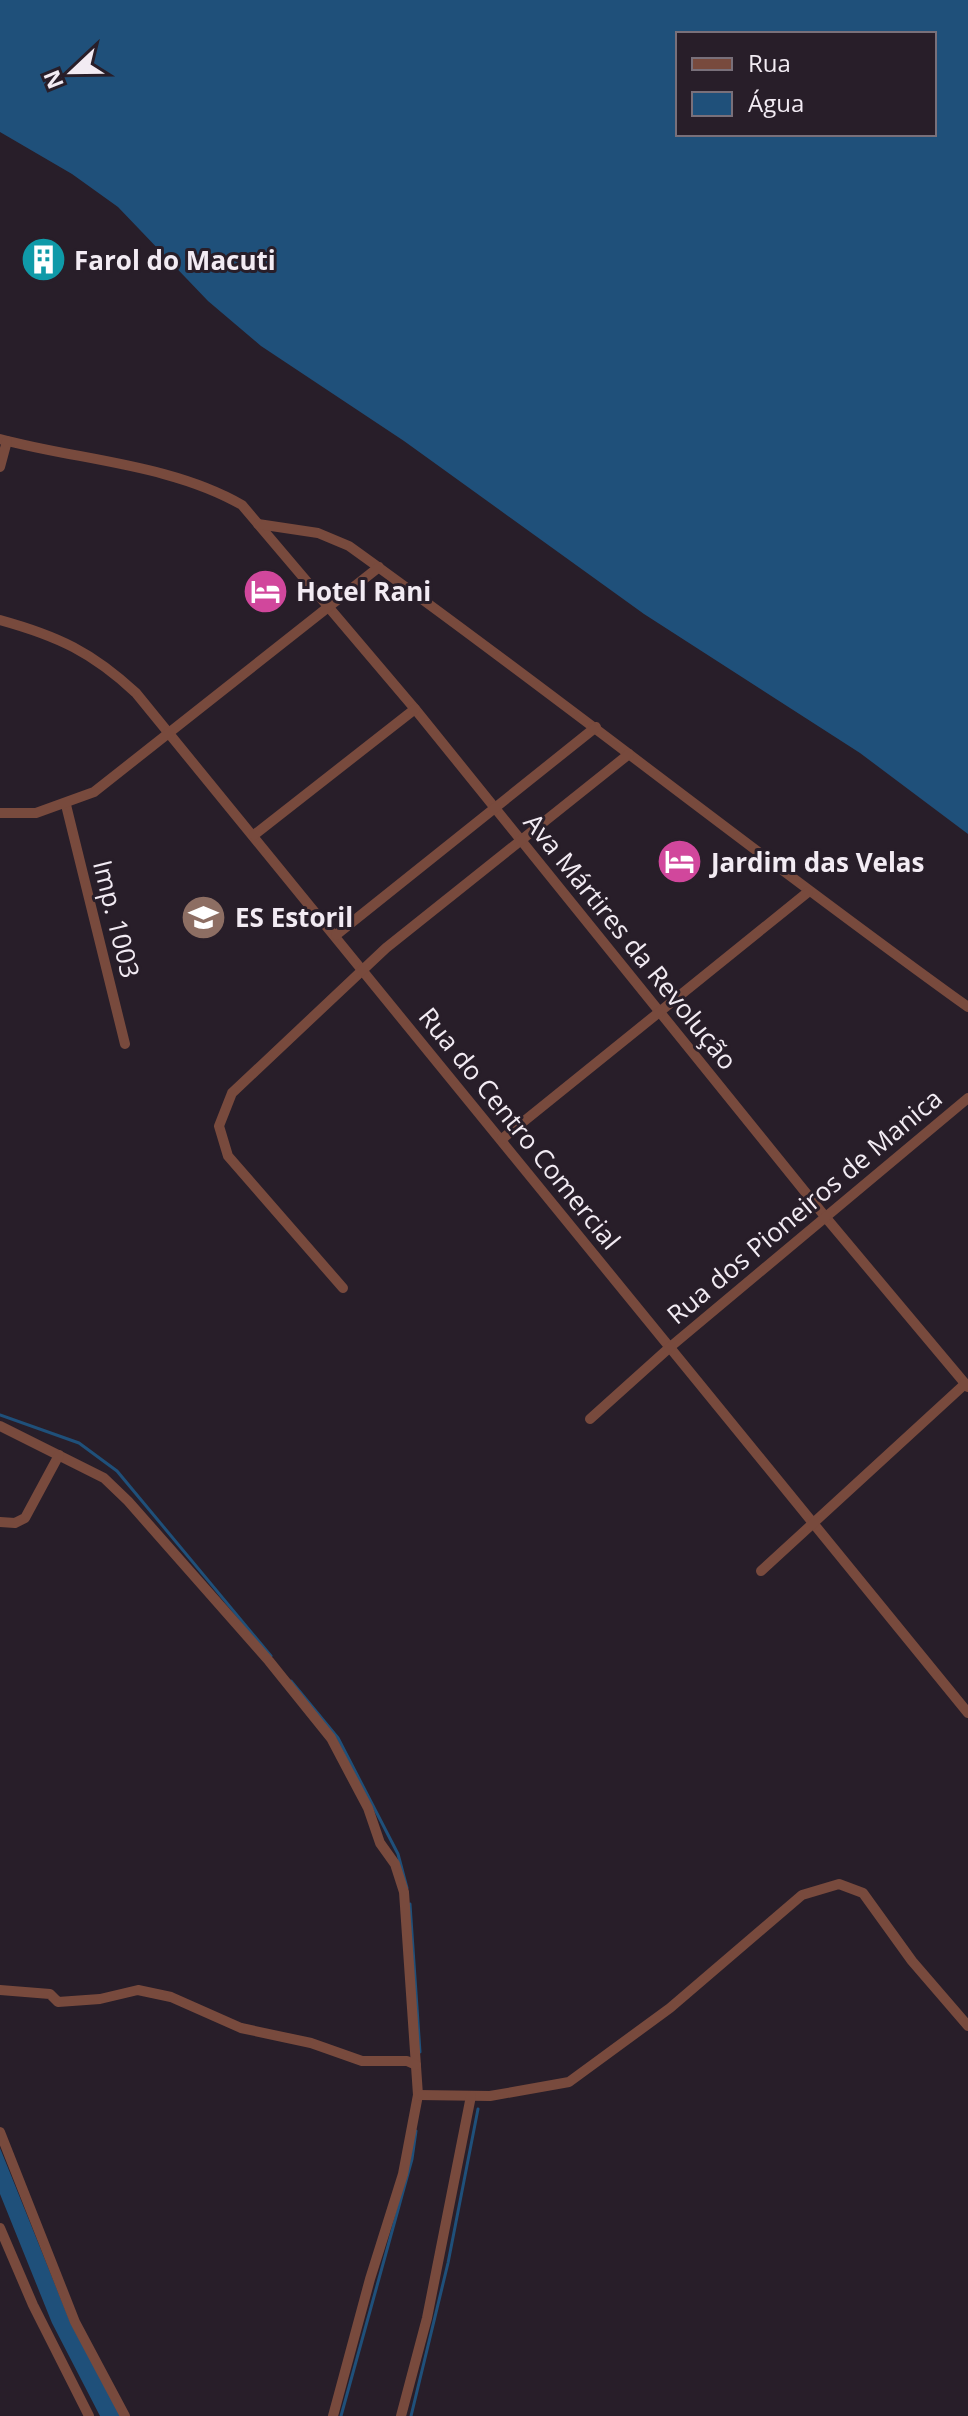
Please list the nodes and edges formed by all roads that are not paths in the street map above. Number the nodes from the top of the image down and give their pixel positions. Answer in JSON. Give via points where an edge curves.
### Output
{"nodes":[{"id":1,"x":4,"y":440,"type":"edge"},
{"id":2,"x":0,"y":467,"type":"edge"},
{"id":3,"x":258,"y":524,"type":"junction"},
{"id":4,"x":379,"y":567,"type":"junction"},
{"id":5,"x":330,"y":605,"type":"junction"},
{"id":6,"x":0,"y":620,"type":"edge"},
{"id":7,"x":415,"y":709,"type":"junction"},
{"id":8,"x":596,"y":727,"type":"junction"},
{"id":9,"x":171,"y":734,"type":"junction"},
{"id":10,"x":629,"y":754,"type":"junction"},
{"id":11,"x":66,"y":805,"type":"junction"},
{"id":12,"x":497,"y":810,"type":"junction"},
{"id":13,"x":0,"y":813,"type":"edge"},
{"id":14,"x":254,"y":835,"type":"junction"},
{"id":15,"x":521,"y":840,"type":"junction"},
{"id":16,"x":808,"y":892,"type":"junction"},
{"id":17,"x":336,"y":935,"type":"junction"},
{"id":18,"x":364,"y":971,"type":"junction"},
{"id":19,"x":968,"y":1007,"type":"edge"},
{"id":20,"x":661,"y":1012,"type":"junction"},
{"id":21,"x":125,"y":1044,"type":"dead end"},
{"id":22,"x":968,"y":1098,"type":"edge"},
{"id":23,"x":502,"y":1139,"type":"junction"},
{"id":24,"x":827,"y":1219,"type":"junction"},
{"id":25,"x":343,"y":1288,"type":"dead end"},
{"id":26,"x":669,"y":1348,"type":"junction"},
{"id":27,"x":967,"y":1385,"type":"edge"},
{"id":28,"x":590,"y":1419,"type":"dead end"},
{"id":29,"x":0,"y":1426,"type":"edge"},
{"id":30,"x":59,"y":1455,"type":"junction"},
{"id":31,"x":0,"y":1522,"type":"edge"},
{"id":32,"x":813,"y":1524,"type":"junction"},
{"id":33,"x":761,"y":1571,"type":"dead end"},
{"id":34,"x":968,"y":1713,"type":"edge"},
{"id":35,"x":0,"y":1990,"type":"edge"},
{"id":36,"x":968,"y":2026,"type":"edge"},
{"id":37,"x":416,"y":2065,"type":"junction"},
{"id":38,"x":418,"y":2095,"type":"junction"},
{"id":39,"x":471,"y":2096,"type":"junction"},
{"id":40,"x":0,"y":2132,"type":"edge"},
{"id":41,"x":0,"y":2228,"type":"edge"},
{"id":42,"x":89,"y":2416,"type":"edge"},
{"id":43,"x":125,"y":2416,"type":"edge"},
{"id":44,"x":333,"y":2416,"type":"edge"},
{"id":45,"x":401,"y":2416,"type":"edge"}],
"edges":[{"from":1,"to":2,"type":"street"},
{"from":1,"to":3,"type":"street","name":"Ava Mártires da Revolução","via":[[223,494],[242,505]]},
{"from":3,"to":4,"type":"street","via":[[318,533]]},
{"from":3,"to":5,"type":"street","name":"Ava Mártires da Revolução"},
{"from":4,"to":5,"type":"street"},
{"from":4,"to":8,"type":"street"},
{"from":5,"to":7,"type":"street","name":"Ava Mártires da Revolução"},
{"from":5,"to":9,"type":"street"},
{"from":6,"to":9,"type":"street","name":"Rua do Centro Comercial","via":[[70,644],[101,661]]},
{"from":7,"to":12,"type":"street","name":"Ava Mártires da Revolução"},
{"from":7,"to":14,"type":"street"},
{"from":8,"to":10,"type":"street"},
{"from":8,"to":12,"type":"street"},
{"from":9,"to":11,"type":"street","via":[[94,792]]},
{"from":9,"to":14,"type":"street","name":"Rua do Centro Comercial"},
{"from":10,"to":15,"type":"street"},
{"from":10,"to":16,"type":"street"},
{"from":11,"to":13,"type":"street","via":[[36,813]]},
{"from":11,"to":21,"type":"street","name":"Imp. 1003"},
{"from":12,"to":15,"type":"street","name":"Ava Mártires da Revolução"},
{"from":12,"to":17,"type":"street"},
{"from":14,"to":17,"type":"street","name":"Rua do Centro Comercial"},
{"from":15,"to":18,"type":"street"},
{"from":15,"to":20,"type":"street","name":"Ava Mártires da Revolução"},
{"from":16,"to":19,"type":"street"},
{"from":16,"to":20,"type":"street"},
{"from":17,"to":18,"type":"street","name":"Rua do Centro Comercial"},
{"from":18,"to":23,"type":"street","name":"Rua do Centro Comercial"},
{"from":18,"to":25,"type":"street","via":[[232,1093],[219,1126],[228,1156]]},
{"from":20,"to":23,"type":"street"},
{"from":20,"to":24,"type":"street","name":"Ava Mártires da Revolução"},
{"from":22,"to":24,"type":"street","name":"Rua dos Pioneiros de Manica"},
{"from":23,"to":26,"type":"street","name":"Rua do Centro Comercial"},
{"from":24,"to":26,"type":"street","name":"Rua dos Pioneiros de Manica"},
{"from":24,"to":27,"type":"street","name":"Ava Mártires da Revolução"},
{"from":26,"to":28,"type":"street","name":"Rua dos Pioneiros de Manica"},
{"from":26,"to":32,"type":"street","name":"Rua do Centro Comercial"},
{"from":27,"to":32,"type":"street"},
{"from":29,"to":30,"type":"street"},
{"from":30,"to":31,"type":"street","via":[[25,1518]]},
{"from":30,"to":37,"type":"street","via":[[104,1478],[128,1501],[331,1738],[401,1877]]},
{"from":32,"to":33,"type":"street"},
{"from":32,"to":34,"type":"street","name":"Rua do Centro Comercial"},
{"from":35,"to":37,"type":"street","via":[[50,1994],[58,2002],[138,1990],[171,1997],[241,2028],[362,2061]]},
{"from":36,"to":39,"type":"street","via":[[863,1893],[839,1884],[823,1886],[802,1895],[670,2008],[569,2082],[528,2092]]},
{"from":37,"to":38,"type":"street"},
{"from":38,"to":39,"type":"street"},
{"from":38,"to":44,"type":"street","via":[[403,2174]]},
{"from":39,"to":45,"type":"street","via":[[427,2318]]},
{"from":40,"to":43,"type":"street","via":[[75,2322]]},
{"from":41,"to":42,"type":"street"}]}
